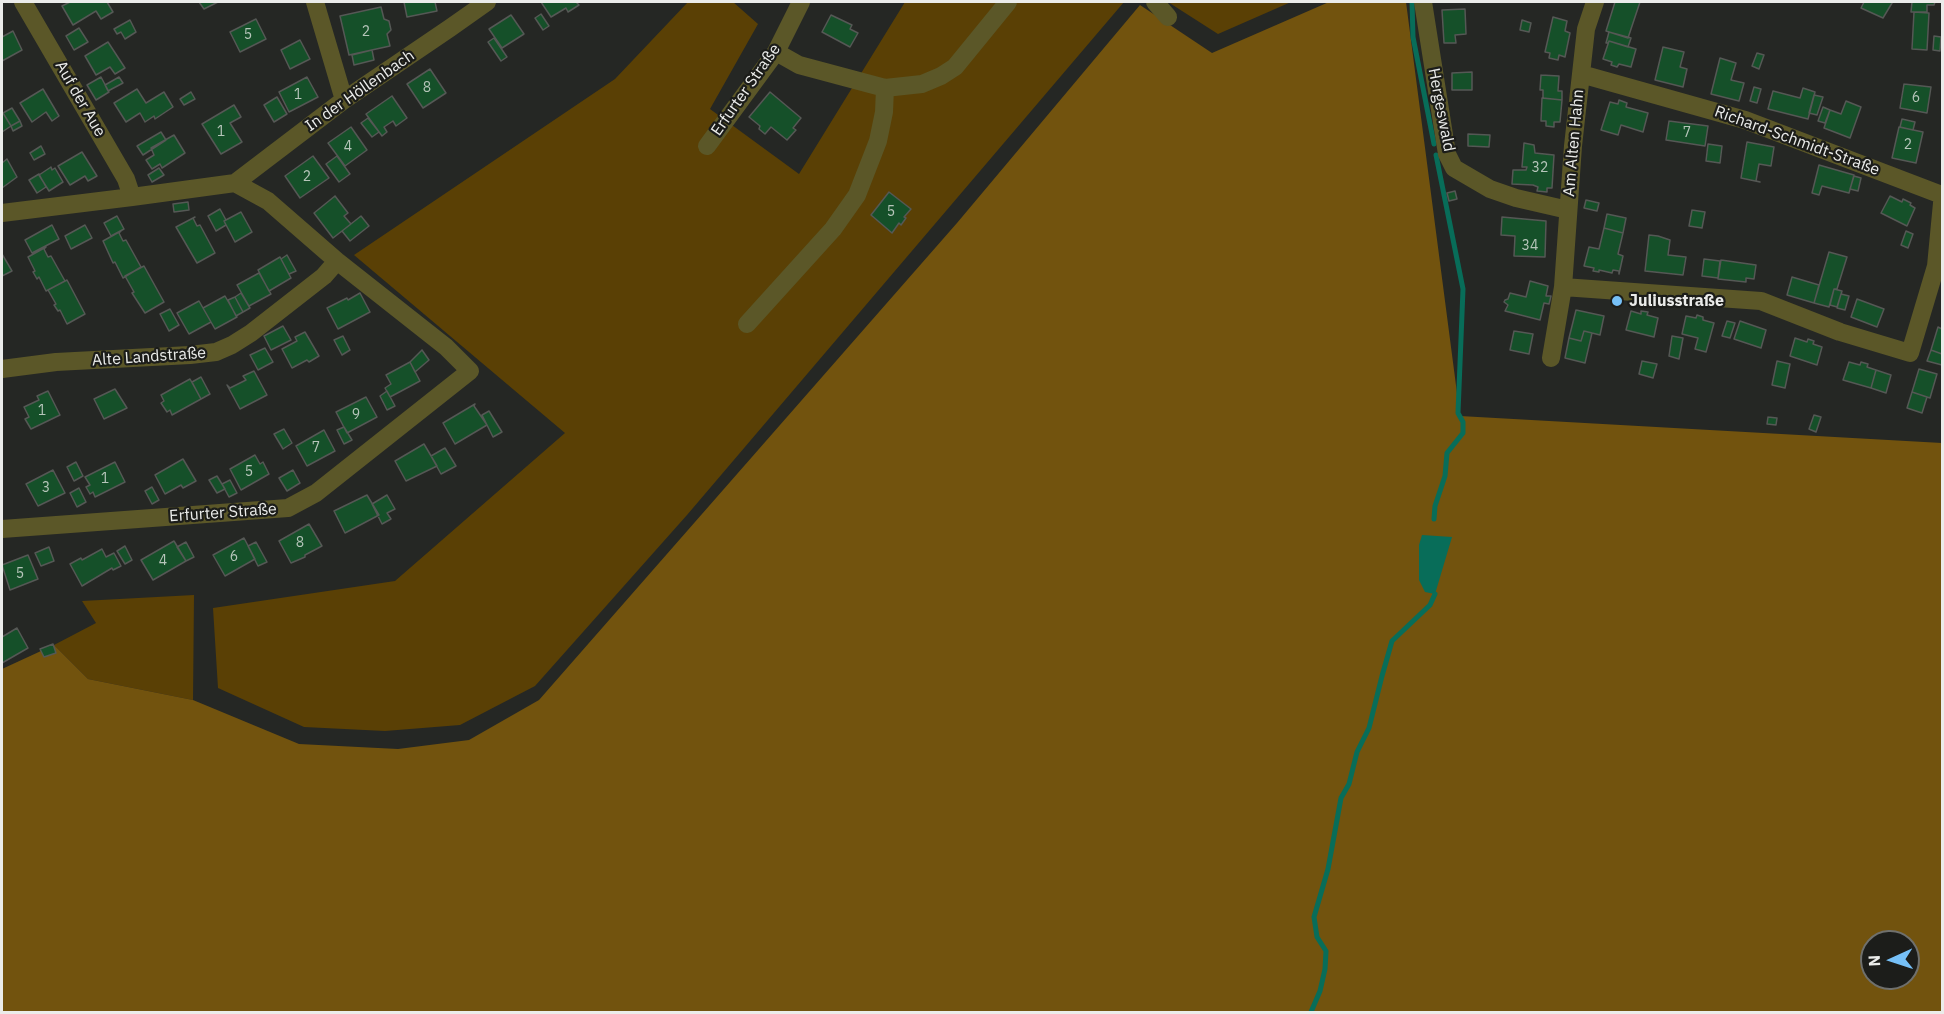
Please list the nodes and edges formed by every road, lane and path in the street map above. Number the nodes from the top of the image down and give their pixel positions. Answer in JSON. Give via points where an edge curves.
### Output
{"nodes":[{"id":1,"x":23,"y":2,"type":"edge"},
{"id":2,"x":315,"y":2,"type":"edge"},
{"id":3,"x":801,"y":2,"type":"edge"},
{"id":4,"x":1008,"y":2,"type":"edge"},
{"id":5,"x":1155,"y":2,"type":"edge"},
{"id":6,"x":1423,"y":2,"type":"edge"},
{"id":7,"x":1595,"y":2,"type":"edge"},
{"id":8,"x":481,"y":3,"type":"edge"},
{"id":9,"x":1168,"y":17,"type":"dead end"},
{"id":10,"x":776,"y":52,"type":"junction"},
{"id":11,"x":1581,"y":74,"type":"junction"},
{"id":12,"x":885,"y":88,"type":"junction"},
{"id":13,"x":344,"y":100,"type":"junction"},
{"id":14,"x":707,"y":146,"type":"dead end"},
{"id":15,"x":235,"y":183,"type":"junction"},
{"id":16,"x":1942,"y":195,"type":"edge"},
{"id":17,"x":132,"y":198,"type":"junction"},
{"id":18,"x":1942,"y":203,"type":"edge"},
{"id":19,"x":1568,"y":210,"type":"junction"},
{"id":20,"x":2,"y":213,"type":"edge"},
{"id":21,"x":338,"y":261,"type":"junction"},
{"id":22,"x":1563,"y":287,"type":"junction"},
{"id":23,"x":747,"y":324,"type":"dead end"},
{"id":24,"x":1551,"y":358,"type":"dead end"},
{"id":25,"x":2,"y":369,"type":"edge"},
{"id":26,"x":2,"y":529,"type":"edge"}],
"edges":[{"from":1,"to":17,"type":"street","name":"Auf der Aue","via":[[126,179]]},
{"from":2,"to":13,"type":"street"},
{"from":3,"to":10,"type":"street","name":"Erfurter Straße"},
{"from":4,"to":12,"type":"street","via":[[955,67],[922,84]]},
{"from":5,"to":9,"type":"street"},
{"from":6,"to":19,"type":"street","name":"Hergeswald","via":[[1447,154],[1454,168],[1490,189]]},
{"from":7,"to":11,"type":"street","name":"Am Alten Hahn","via":[[1586,29]]},
{"from":8,"to":13,"type":"street","name":"In der Höllenbach"},
{"from":10,"to":12,"type":"street","via":[[799,65]]},
{"from":10,"to":14,"type":"street","name":"Erfurter Straße"},
{"from":11,"to":16,"type":"street","name":"Richard-Schmidt-Straße","via":[[1745,120]]},
{"from":11,"to":19,"type":"street","name":"Am Alten Hahn"},
{"from":12,"to":23,"type":"street","via":[[878,141],[856,195],[833,229]]},
{"from":13,"to":15,"type":"street","name":"In der Höllenbach"},
{"from":15,"to":17,"type":"street"},
{"from":15,"to":21,"type":"street","via":[[268,201]]},
{"from":17,"to":20,"type":"street"},
{"from":18,"to":22,"type":"street","via":[[1936,266],[1910,353],[1840,332],[1761,301]]},
{"from":19,"to":22,"type":"street","name":"Am Alten Hahn"},
{"from":21,"to":25,"type":"street","name":"Alte Landstraße","via":[[251,333],[216,352]]},
{"from":21,"to":26,"type":"street","name":"Erfurter Straße","via":[[446,347],[470,371],[316,493],[288,508]]},
{"from":22,"to":24,"type":"street"}]}
